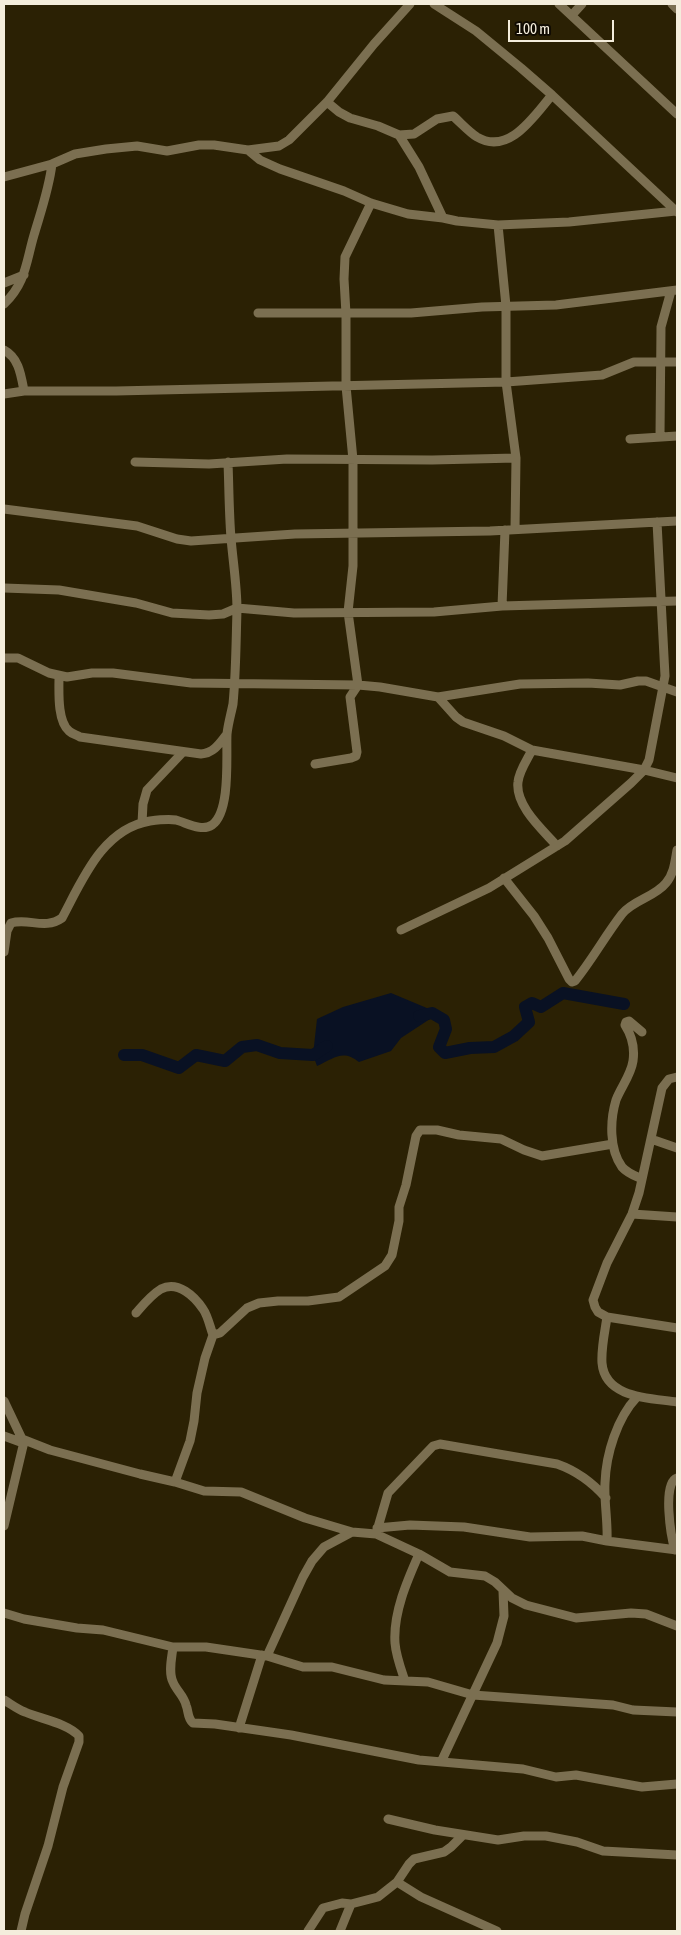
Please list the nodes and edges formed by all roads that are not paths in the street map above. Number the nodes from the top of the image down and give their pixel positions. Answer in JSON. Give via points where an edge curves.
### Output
{"nodes":[{"id":1,"x":410,"y":4,"type":"edge"},
{"id":2,"x":434,"y":4,"type":"edge"},
{"id":3,"x":559,"y":4,"type":"edge"},
{"id":4,"x":582,"y":4,"type":"edge"},
{"id":5,"x":672,"y":4,"type":"edge"},
{"id":6,"x":677,"y":8,"type":"edge"},
{"id":7,"x":572,"y":15,"type":"junction"},
{"id":8,"x":552,"y":95,"type":"junction"},
{"id":9,"x":327,"y":102,"type":"junction"},
{"id":10,"x":677,"y":114,"type":"edge"},
{"id":11,"x":399,"y":135,"type":"junction"},
{"id":12,"x":248,"y":150,"type":"junction"},
{"id":13,"x":52,"y":164,"type":"junction"},
{"id":14,"x":4,"y":177,"type":"edge"},
{"id":15,"x":371,"y":203,"type":"junction"},
{"id":16,"x":676,"y":212,"type":"edge"},
{"id":17,"x":443,"y":218,"type":"junction"},
{"id":18,"x":498,"y":225,"type":"junction"},
{"id":19,"x":24,"y":275,"type":"junction"},
{"id":20,"x":4,"y":283,"type":"edge"},
{"id":21,"x":674,"y":290,"type":"edge"},
{"id":22,"x":4,"y":304,"type":"edge"},
{"id":23,"x":506,"y":306,"type":"junction"},
{"id":24,"x":258,"y":313,"type":"dead end"},
{"id":25,"x":346,"y":314,"type":"junction"},
{"id":26,"x":4,"y":350,"type":"edge"},
{"id":27,"x":660,"y":362,"type":"junction"},
{"id":28,"x":677,"y":362,"type":"edge"},
{"id":29,"x":506,"y":382,"type":"junction"},
{"id":30,"x":346,"y":386,"type":"junction"},
{"id":31,"x":24,"y":391,"type":"junction"},
{"id":32,"x":4,"y":394,"type":"edge"},
{"id":33,"x":660,"y":436,"type":"junction"},
{"id":34,"x":677,"y":436,"type":"edge"},
{"id":35,"x":630,"y":439,"type":"dead end"},
{"id":36,"x":516,"y":458,"type":"junction"},
{"id":37,"x":353,"y":460,"type":"junction"},
{"id":38,"x":135,"y":462,"type":"dead end"},
{"id":39,"x":228,"y":462,"type":"junction"},
{"id":40,"x":4,"y":509,"type":"edge"},
{"id":41,"x":677,"y":521,"type":"edge"},
{"id":42,"x":657,"y":522,"type":"junction"},
{"id":43,"x":510,"y":530,"type":"junction"},
{"id":44,"x":354,"y":533,"type":"junction"},
{"id":45,"x":231,"y":539,"type":"junction"},
{"id":46,"x":4,"y":588,"type":"edge"},
{"id":47,"x":662,"y":601,"type":"junction"},
{"id":48,"x":677,"y":601,"type":"edge"},
{"id":49,"x":502,"y":606,"type":"junction"},
{"id":50,"x":237,"y":608,"type":"junction"},
{"id":51,"x":348,"y":612,"type":"junction"},
{"id":52,"x":4,"y":658,"type":"edge"},
{"id":53,"x":59,"y":676,"type":"junction"},
{"id":54,"x":234,"y":683,"type":"junction"},
{"id":55,"x":358,"y":685,"type":"junction"},
{"id":56,"x":664,"y":687,"type":"junction"},
{"id":57,"x":677,"y":692,"type":"edge"},
{"id":58,"x":438,"y":697,"type":"junction"},
{"id":59,"x":228,"y":734,"type":"junction"},
{"id":60,"x":532,"y":750,"type":"junction"},
{"id":61,"x":183,"y":752,"type":"junction"},
{"id":62,"x":315,"y":764,"type":"dead end"},
{"id":63,"x":644,"y":770,"type":"junction"},
{"id":64,"x":677,"y":778,"type":"edge"},
{"id":65,"x":142,"y":823,"type":"junction"},
{"id":66,"x":557,"y":846,"type":"junction"},
{"id":67,"x":677,"y":850,"type":"edge"},
{"id":68,"x":504,"y":878,"type":"junction"},
{"id":69,"x":401,"y":930,"type":"dead end"},
{"id":70,"x":4,"y":952,"type":"edge"},
{"id":71,"x":642,"y":1032,"type":"dead end"},
{"id":72,"x":677,"y":1077,"type":"edge"},
{"id":73,"x":651,"y":1139,"type":"junction"},
{"id":74,"x":613,"y":1144,"type":"junction"},
{"id":75,"x":677,"y":1148,"type":"edge"},
{"id":76,"x":642,"y":1179,"type":"junction"},
{"id":77,"x":632,"y":1214,"type":"junction"},
{"id":78,"x":677,"y":1217,"type":"edge"},
{"id":79,"x":136,"y":1313,"type":"dead end"},
{"id":80,"x":606,"y":1317,"type":"junction"},
{"id":81,"x":677,"y":1328,"type":"edge"},
{"id":82,"x":214,"y":1335,"type":"junction"},
{"id":83,"x":637,"y":1397,"type":"junction"},
{"id":84,"x":4,"y":1401,"type":"edge"},
{"id":85,"x":677,"y":1402,"type":"edge"},
{"id":86,"x":4,"y":1436,"type":"edge"},
{"id":87,"x":22,"y":1441,"type":"junction"},
{"id":88,"x":677,"y":1478,"type":"edge"},
{"id":89,"x":175,"y":1482,"type":"junction"},
{"id":90,"x":606,"y":1498,"type":"junction"},
{"id":91,"x":4,"y":1526,"type":"edge"},
{"id":92,"x":377,"y":1531,"type":"junction"},
{"id":93,"x":352,"y":1532,"type":"junction"},
{"id":94,"x":607,"y":1541,"type":"junction"},
{"id":95,"x":676,"y":1550,"type":"edge"},
{"id":96,"x":419,"y":1554,"type":"junction"},
{"id":97,"x":503,"y":1590,"type":"junction"},
{"id":98,"x":4,"y":1613,"type":"edge"},
{"id":99,"x":677,"y":1626,"type":"edge"},
{"id":100,"x":173,"y":1647,"type":"junction"},
{"id":101,"x":265,"y":1655,"type":"junction"},
{"id":102,"x":405,"y":1681,"type":"junction"},
{"id":103,"x":473,"y":1695,"type":"junction"},
{"id":104,"x":4,"y":1700,"type":"edge"},
{"id":105,"x":677,"y":1712,"type":"edge"},
{"id":106,"x":239,"y":1728,"type":"junction"},
{"id":107,"x":442,"y":1760,"type":"junction"},
{"id":108,"x":677,"y":1784,"type":"edge"},
{"id":109,"x":388,"y":1819,"type":"dead end"},
{"id":110,"x":463,"y":1834,"type":"junction"},
{"id":111,"x":677,"y":1855,"type":"edge"},
{"id":112,"x":397,"y":1882,"type":"junction"},
{"id":113,"x":351,"y":1904,"type":"junction"},
{"id":114,"x":21,"y":1931,"type":"edge"},
{"id":115,"x":308,"y":1931,"type":"edge"},
{"id":116,"x":340,"y":1931,"type":"edge"},
{"id":117,"x":497,"y":1931,"type":"edge"}],
"edges":[{"from":1,"to":9,"type":"street"},
{"from":2,"to":8,"type":"street","via":[[476,31]]},
{"from":3,"to":7,"type":"street"},
{"from":4,"to":7,"type":"street"},
{"from":5,"to":6,"type":"street"},
{"from":7,"to":10,"type":"street"},
{"from":8,"to":11,"type":"street","via":[[517,134],[507,140],[498,142],[478,137],[453,116],[437,119],[414,134]]},
{"from":8,"to":16,"type":"street"},
{"from":9,"to":11,"type":"street","via":[[350,118]]},
{"from":9,"to":12,"type":"street","via":[[289,140],[279,146]]},
{"from":11,"to":17,"type":"street","via":[[419,167]]},
{"from":12,"to":13,"type":"street","via":[[199,145],[167,151],[137,146],[74,154]]},
{"from":12,"to":15,"type":"street","via":[[280,169]]},
{"from":13,"to":14,"type":"street"},
{"from":13,"to":19,"type":"street"},
{"from":15,"to":17,"type":"street","via":[[408,214]]},
{"from":15,"to":25,"type":"street","via":[[345,257]]},
{"from":16,"to":18,"type":"street"},
{"from":17,"to":18,"type":"street"},
{"from":18,"to":23,"type":"street"},
{"from":19,"to":20,"type":"street"},
{"from":19,"to":22,"type":"street"},
{"from":21,"to":23,"type":"street","via":[[556,305]]},
{"from":21,"to":27,"type":"street","via":[[660,327]]},
{"from":23,"to":25,"type":"street"},
{"from":23,"to":29,"type":"street"},
{"from":24,"to":25,"type":"street"},
{"from":25,"to":30,"type":"street"},
{"from":26,"to":31,"type":"street","via":[[17,362]]},
{"from":27,"to":28,"type":"street"},
{"from":27,"to":29,"type":"street","via":[[634,362],[602,375]]},
{"from":27,"to":33,"type":"street"},
{"from":29,"to":30,"type":"street"},
{"from":29,"to":36,"type":"street"},
{"from":30,"to":31,"type":"street"},
{"from":30,"to":37,"type":"street"},
{"from":31,"to":32,"type":"street"},
{"from":33,"to":34,"type":"street"},
{"from":33,"to":35,"type":"street"},
{"from":36,"to":37,"type":"street"},
{"from":36,"to":43,"type":"street"},
{"from":37,"to":39,"type":"street"},
{"from":37,"to":44,"type":"street"},
{"from":38,"to":39,"type":"street"},
{"from":39,"to":45,"type":"street"},
{"from":40,"to":45,"type":"street","via":[[137,526],[191,541]]},
{"from":41,"to":42,"type":"street"},
{"from":42,"to":43,"type":"street"},
{"from":42,"to":47,"type":"street"},
{"from":43,"to":44,"type":"street"},
{"from":43,"to":49,"type":"street"},
{"from":44,"to":45,"type":"street"},
{"from":44,"to":51,"type":"street"},
{"from":45,"to":50,"type":"street"},
{"from":46,"to":50,"type":"street","via":[[59,590],[136,603],[172,613],[223,614]]},
{"from":47,"to":48,"type":"street"},
{"from":47,"to":49,"type":"street"},
{"from":47,"to":56,"type":"street"},
{"from":49,"to":51,"type":"street","via":[[434,612]]},
{"from":50,"to":51,"type":"street","via":[[294,613]]},
{"from":50,"to":54,"type":"street"},
{"from":51,"to":55,"type":"street"},
{"from":52,"to":53,"type":"street","via":[[26,660]]},
{"from":53,"to":54,"type":"street","via":[[113,673],[191,683]]},
{"from":53,"to":61,"type":"street","via":[[60,709],[69,731],[80,737]]},
{"from":54,"to":55,"type":"street"},
{"from":54,"to":59,"type":"street"},
{"from":55,"to":58,"type":"street"},
{"from":55,"to":62,"type":"street","via":[[350,697],[356,756]]},
{"from":56,"to":57,"type":"street"},
{"from":56,"to":58,"type":"street","via":[[646,681],[620,685],[520,684]]},
{"from":56,"to":63,"type":"street","via":[[649,760]]},
{"from":58,"to":60,"type":"street","via":[[463,722]]},
{"from":59,"to":61,"type":"street","via":[[208,753]]},
{"from":59,"to":65,"type":"street","via":[[227,786],[217,821],[204,828],[175,820]]},
{"from":60,"to":63,"type":"street"},
{"from":60,"to":66,"type":"street","via":[[519,775],[520,796],[531,818]]},
{"from":61,"to":65,"type":"street","via":[[147,790]]},
{"from":63,"to":64,"type":"street"},
{"from":63,"to":66,"type":"street"},
{"from":65,"to":70,"type":"street","via":[[106,845],[56,923],[11,923]]},
{"from":66,"to":68,"type":"street"},
{"from":67,"to":68,"type":"street","via":[[672,874],[666,884],[630,906],[575,982],[569,979],[539,923]]},
{"from":68,"to":69,"type":"street","via":[[490,888]]},
{"from":71,"to":74,"type":"street","via":[[626,1022],[633,1042],[633,1060],[614,1108]]},
{"from":72,"to":73,"type":"street","via":[[670,1079],[662,1088]]},
{"from":73,"to":75,"type":"street"},
{"from":73,"to":76,"type":"street"},
{"from":74,"to":76,"type":"street","via":[[623,1168]]},
{"from":74,"to":82,"type":"street","via":[[542,1156],[501,1139],[420,1130],[399,1207],[392,1255],[385,1266],[340,1297],[259,1303],[247,1308]]},
{"from":76,"to":77,"type":"street"},
{"from":77,"to":78,"type":"street"},
{"from":77,"to":80,"type":"street","via":[[607,1263],[593,1300],[594,1307]]},
{"from":79,"to":82,"type":"street","via":[[163,1288],[176,1286],[191,1295],[204,1310]]},
{"from":80,"to":81,"type":"street"},
{"from":80,"to":83,"type":"street","via":[[602,1364],[607,1378],[618,1389]]},
{"from":82,"to":89,"type":"street","via":[[197,1393],[190,1441]]},
{"from":83,"to":85,"type":"street"},
{"from":83,"to":90,"type":"street","via":[[623,1414],[608,1454]]},
{"from":84,"to":87,"type":"street"},
{"from":86,"to":87,"type":"street"},
{"from":87,"to":89,"type":"street"},
{"from":87,"to":91,"type":"street","via":[[22,1454]]},
{"from":88,"to":95,"type":"street","via":[[670,1484],[669,1515],[671,1539]]},
{"from":89,"to":93,"type":"street","via":[[204,1491],[241,1492],[305,1518]]},
{"from":90,"to":92,"type":"street","via":[[583,1476],[557,1464],[440,1444],[433,1446],[388,1493]]},
{"from":90,"to":94,"type":"street"},
{"from":92,"to":93,"type":"street"},
{"from":92,"to":94,"type":"street","via":[[410,1525],[464,1527],[530,1537],[582,1536]]},
{"from":92,"to":96,"type":"street"},
{"from":93,"to":101,"type":"street","via":[[324,1547],[312,1560]]},
{"from":94,"to":95,"type":"street"},
{"from":96,"to":97,"type":"street","via":[[450,1572],[485,1576]]},
{"from":96,"to":102,"type":"street","via":[[395,1624],[395,1644]]},
{"from":97,"to":99,"type":"street","via":[[519,1603],[576,1618],[631,1612]]},
{"from":97,"to":103,"type":"street","via":[[502,1627]]},
{"from":98,"to":100,"type":"street","via":[[103,1630]]},
{"from":100,"to":101,"type":"street","via":[[206,1647]]},
{"from":100,"to":106,"type":"street","via":[[170,1675],[186,1705],[190,1722]]},
{"from":101,"to":102,"type":"street","via":[[303,1667],[332,1667],[384,1680]]},
{"from":101,"to":106,"type":"street"},
{"from":102,"to":103,"type":"street","via":[[428,1682]]},
{"from":103,"to":105,"type":"street"},
{"from":103,"to":107,"type":"street"},
{"from":104,"to":114,"type":"street","via":[[79,1736]]},
{"from":106,"to":107,"type":"street","via":[[328,1741],[419,1760]]},
{"from":107,"to":108,"type":"street","via":[[642,1787]]},
{"from":109,"to":110,"type":"street"},
{"from":110,"to":111,"type":"street","via":[[498,1840],[546,1836],[603,1851]]},
{"from":110,"to":112,"type":"street","via":[[444,1852],[414,1860]]},
{"from":112,"to":113,"type":"street","via":[[378,1897]]},
{"from":112,"to":117,"type":"street","via":[[421,1897]]},
{"from":113,"to":115,"type":"street","via":[[323,1908]]},
{"from":113,"to":116,"type":"street"}]}
